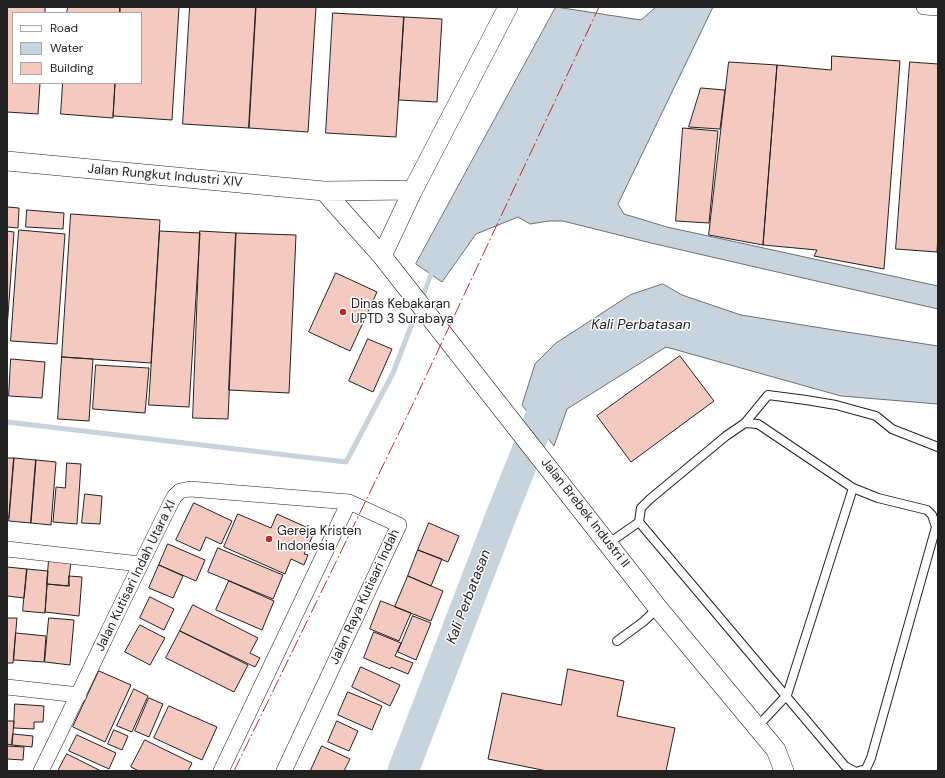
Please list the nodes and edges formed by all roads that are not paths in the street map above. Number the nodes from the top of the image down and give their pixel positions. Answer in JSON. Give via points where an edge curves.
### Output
{"nodes":[{"id":1,"x":508,"y":7,"type":"edge"},
{"id":2,"x":924,"y":7,"type":"edge"},
{"id":3,"x":938,"y":8,"type":"edge"},
{"id":4,"x":7,"y":161,"type":"edge"},
{"id":5,"x":412,"y":190,"type":"junction"},
{"id":6,"x":324,"y":191,"type":"junction"},
{"id":7,"x":382,"y":256,"type":"junction"},
{"id":8,"x":745,"y":423,"type":"junction"},
{"id":9,"x":938,"y":447,"type":"edge"},
{"id":10,"x":853,"y":488,"type":"junction"},
{"id":11,"x":349,"y":502,"type":"junction"},
{"id":12,"x":639,"y":522,"type":"junction"},
{"id":13,"x":609,"y":543,"type":"junction"},
{"id":14,"x":7,"y":549,"type":"edge"},
{"id":15,"x":140,"y":564,"type":"junction"},
{"id":16,"x":658,"y":608,"type":"junction"},
{"id":17,"x":617,"y":641,"type":"dead end"},
{"id":18,"x":7,"y":687,"type":"edge"},
{"id":19,"x":79,"y":695,"type":"junction"},
{"id":20,"x":787,"y":695,"type":"junction"},
{"id":21,"x":756,"y":727,"type":"junction"},
{"id":22,"x":41,"y":771,"type":"edge"},
{"id":23,"x":221,"y":771,"type":"edge"},
{"id":24,"x":284,"y":771,"type":"edge"},
{"id":25,"x":784,"y":771,"type":"edge"},
{"id":26,"x":854,"y":771,"type":"edge"},
{"id":27,"x":859,"y":771,"type":"edge"}],
"edges":[{"from":1,"to":5,"type":"street"},
{"from":2,"to":3,"type":"street"},
{"from":4,"to":6,"type":"street","name":"Jalan Rungkut Industri XIV"},
{"from":5,"to":6,"type":"street","name":"Jalan Rungkut Industri XIV"},
{"from":5,"to":7,"type":"street"},
{"from":6,"to":7,"type":"street"},
{"from":7,"to":13,"type":"street","name":"Jalan Brebek Industri II"},
{"from":8,"to":9,"type":"lane","via":[[768,395],[806,400],[876,416],[892,429]]},
{"from":8,"to":10,"type":"lane","via":[[758,424]]},
{"from":8,"to":12,"type":"lane","via":[[650,499],[641,508]]},
{"from":10,"to":20,"type":"lane"},
{"from":10,"to":27,"type":"lane","via":[[901,505],[927,510],[932,515],[936,527],[871,758],[866,769]]},
{"from":11,"to":15,"type":"street","name":"Jalan Kutisari Indah Utara XI","via":[[190,489],[180,491],[174,497]]},
{"from":11,"to":23,"type":"street"},
{"from":11,"to":24,"type":"street","name":"Jalan Raya Kutisari Indah","via":[[399,525]]},
{"from":12,"to":13,"type":"lane"},
{"from":12,"to":20,"type":"lane"},
{"from":13,"to":16,"type":"street","name":"Jalan Brebek Industri II"},
{"from":14,"to":15,"type":"street"},
{"from":15,"to":19,"type":"street","name":"Jalan Kutisari Indah Utara XI"},
{"from":16,"to":17,"type":"lane"},
{"from":16,"to":21,"type":"street","name":"Jalan Brebek Industri II"},
{"from":18,"to":19,"type":"street"},
{"from":19,"to":22,"type":"street","name":"Jalan Kutisari Indah Utara XI"},
{"from":20,"to":21,"type":"lane"},
{"from":20,"to":26,"type":"lane","via":[[845,766]]},
{"from":21,"to":25,"type":"street","name":"Jalan Brebek Industri II","via":[[776,750]]}]}
